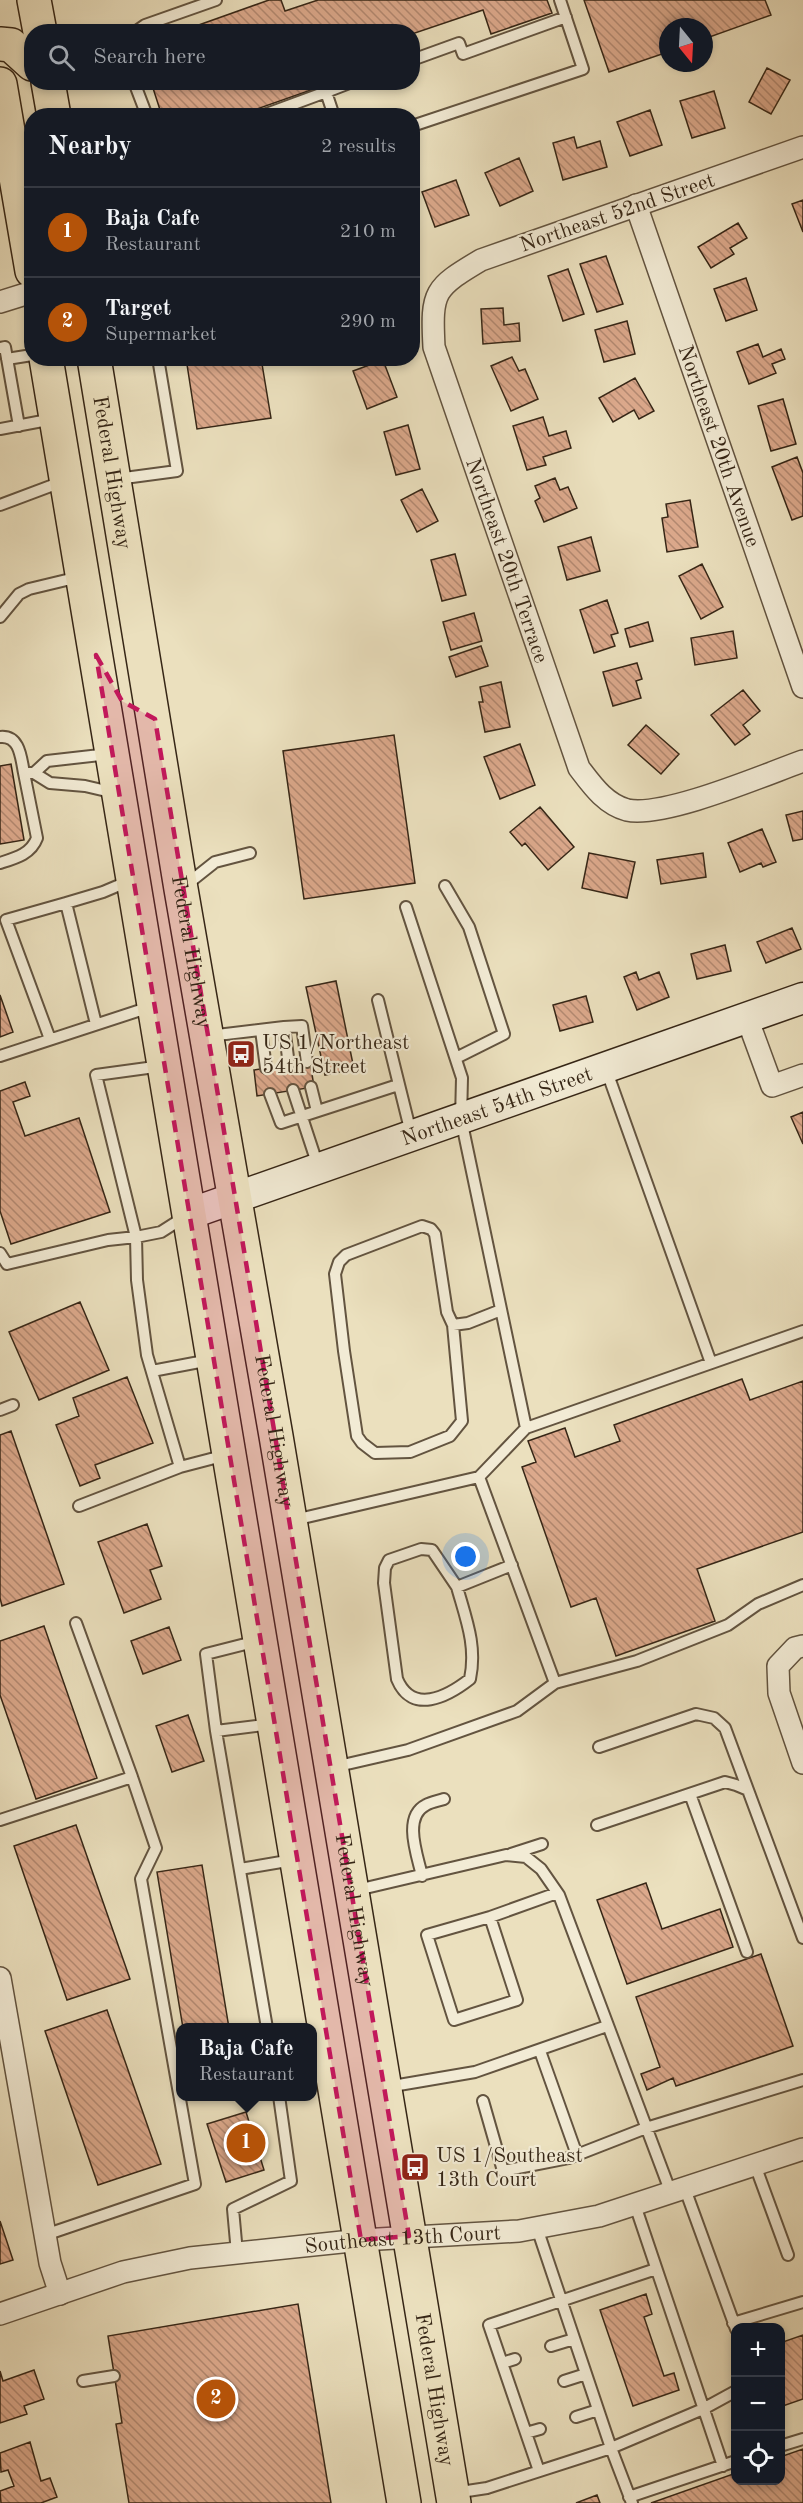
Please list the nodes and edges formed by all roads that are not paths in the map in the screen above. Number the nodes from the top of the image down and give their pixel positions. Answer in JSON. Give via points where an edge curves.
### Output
{"nodes":[{"id":1,"x":34,"y":0,"type":"edge"},
{"id":2,"x":560,"y":0,"type":"edge"},
{"id":3,"x":208,"y":1,"type":"edge"},
{"id":4,"x":566,"y":17,"type":"junction"},
{"id":5,"x":38,"y":24,"type":"edge"},
{"id":6,"x":148,"y":24,"type":"edge"},
{"id":7,"x":0,"y":44,"type":"edge"},
{"id":8,"x":24,"y":57,"type":"edge"},
{"id":9,"x":420,"y":57,"type":"edge"},
{"id":10,"x":0,"y":90,"type":"edge"},
{"id":11,"x":137,"y":90,"type":"edge"},
{"id":12,"x":331,"y":90,"type":"edge"},
{"id":13,"x":326,"y":92,"type":"junction"},
{"id":14,"x":144,"y":108,"type":"edge"},
{"id":15,"x":283,"y":108,"type":"edge"},
{"id":16,"x":331,"y":108,"type":"edge"},
{"id":17,"x":420,"y":123,"type":"edge"},
{"id":18,"x":803,"y":147,"type":"edge"},
{"id":19,"x":636,"y":205,"type":"junction"},
{"id":20,"x":24,"y":226,"type":"edge"},
{"id":21,"x":439,"y":290,"type":"joint"},
{"id":22,"x":24,"y":294,"type":"edge"},
{"id":23,"x":0,"y":302,"type":"edge"},
{"id":24,"x":2,"y":348,"type":"edge"},
{"id":25,"x":24,"y":356,"type":"edge"},
{"id":26,"x":7,"y":359,"type":"junction"},
{"id":27,"x":47,"y":366,"type":"edge"},
{"id":28,"x":95,"y":366,"type":"edge"},
{"id":29,"x":159,"y":366,"type":"edge"},
{"id":30,"x":56,"y":419,"type":"junction"},
{"id":31,"x":19,"y":426,"type":"junction"},
{"id":32,"x":0,"y":429,"type":"edge"},
{"id":33,"x":115,"y":479,"type":"junction"},
{"id":34,"x":66,"y":480,"type":"junction"},
{"id":35,"x":0,"y":505,"type":"edge"},
{"id":36,"x":82,"y":577,"type":"junction"},
{"id":37,"x":0,"y":617,"type":"edge"},
{"id":38,"x":96,"y":655,"type":"junction"},
{"id":39,"x":803,"y":687,"type":"edge"},
{"id":40,"x":155,"y":719,"type":"junction"},
{"id":41,"x":0,"y":737,"type":"edge"},
{"id":42,"x":112,"y":753,"type":"junction"},
{"id":43,"x":803,"y":761,"type":"edge"},
{"id":44,"x":29,"y":773,"type":"junction"},
{"id":45,"x":118,"y":794,"type":"junction"},
{"id":46,"x":172,"y":824,"type":"junction"},
{"id":47,"x":250,"y":853,"type":"dead end"},
{"id":48,"x":0,"y":863,"type":"edge"},
{"id":49,"x":133,"y":880,"type":"junction"},
{"id":50,"x":445,"y":886,"type":"dead end"},
{"id":51,"x":181,"y":889,"type":"junction"},
{"id":52,"x":66,"y":903,"type":"junction"},
{"id":53,"x":406,"y":907,"type":"dead end"},
{"id":54,"x":803,"y":998,"type":"edge"},
{"id":55,"x":378,"y":1000,"type":"dead end"},
{"id":56,"x":153,"y":1006,"type":"junction"},
{"id":57,"x":747,"y":1018,"type":"junction"},
{"id":58,"x":96,"y":1024,"type":"junction"},
{"id":59,"x":284,"y":1027,"type":"junction"},
{"id":60,"x":261,"y":1030,"type":"junction"},
{"id":61,"x":207,"y":1036,"type":"junction"},
{"id":62,"x":50,"y":1039,"type":"junction"},
{"id":63,"x":0,"y":1056,"type":"edge"},
{"id":64,"x":456,"y":1058,"type":"junction"},
{"id":65,"x":307,"y":1062,"type":"dead end"},
{"id":66,"x":290,"y":1065,"type":"dead end"},
{"id":67,"x":164,"y":1066,"type":"junction"},
{"id":68,"x":266,"y":1068,"type":"dead end"},
{"id":69,"x":606,"y":1068,"type":"junction"},
{"id":70,"x":803,"y":1075,"type":"edge"},
{"id":71,"x":398,"y":1085,"type":"junction"},
{"id":72,"x":311,"y":1087,"type":"dead end"},
{"id":73,"x":293,"y":1090,"type":"dead end"},
{"id":74,"x":270,"y":1094,"type":"dead end"},
{"id":75,"x":317,"y":1111,"type":"junction"},
{"id":76,"x":302,"y":1116,"type":"junction"},
{"id":77,"x":461,"y":1119,"type":"junction"},
{"id":78,"x":412,"y":1136,"type":"junction"},
{"id":79,"x":319,"y":1169,"type":"junction"},
{"id":80,"x":234,"y":1198,"type":"junction"},
{"id":81,"x":189,"y":1214,"type":"junction"},
{"id":82,"x":136,"y":1237,"type":"junction"},
{"id":83,"x":0,"y":1253,"type":"edge"},
{"id":84,"x":501,"y":1310,"type":"junction"},
{"id":85,"x":453,"y":1325,"type":"junction"},
{"id":86,"x":803,"y":1331,"type":"edge"},
{"id":87,"x":213,"y":1360,"type":"junction"},
{"id":88,"x":711,"y":1363,"type":"junction"},
{"id":89,"x":152,"y":1371,"type":"junction"},
{"id":90,"x":14,"y":1405,"type":"dead end"},
{"id":91,"x":0,"y":1410,"type":"edge"},
{"id":92,"x":526,"y":1428,"type":"junction"},
{"id":93,"x":229,"y":1455,"type":"junction"},
{"id":94,"x":180,"y":1467,"type":"junction"},
{"id":95,"x":479,"y":1477,"type":"junction"},
{"id":96,"x":79,"y":1506,"type":"dead end"},
{"id":97,"x":290,"y":1521,"type":"junction"},
{"id":98,"x":512,"y":1565,"type":"junction"},
{"id":99,"x":803,"y":1585,"type":"edge"},
{"id":100,"x":457,"y":1587,"type":"junction"},
{"id":101,"x":76,"y":1623,"type":"dead end"},
{"id":102,"x":260,"y":1640,"type":"junction"},
{"id":103,"x":803,"y":1646,"type":"edge"},
{"id":104,"x":555,"y":1683,"type":"junction"},
{"id":105,"x":268,"y":1690,"type":"junction"},
{"id":106,"x":274,"y":1724,"type":"junction"},
{"id":107,"x":216,"y":1731,"type":"junction"},
{"id":108,"x":599,"y":1746,"type":"dead end"},
{"id":109,"x":803,"y":1763,"type":"edge"},
{"id":110,"x":330,"y":1768,"type":"junction"},
{"id":111,"x":132,"y":1777,"type":"junction"},
{"id":112,"x":748,"y":1790,"type":"junction"},
{"id":113,"x":690,"y":1794,"type":"junction"},
{"id":114,"x":444,"y":1799,"type":"dead end"},
{"id":115,"x":0,"y":1820,"type":"edge"},
{"id":116,"x":597,"y":1825,"type":"dead end"},
{"id":117,"x":542,"y":1844,"type":"dead end"},
{"id":118,"x":506,"y":1855,"type":"junction"},
{"id":119,"x":296,"y":1859,"type":"junction"},
{"id":120,"x":240,"y":1869,"type":"junction"},
{"id":121,"x":422,"y":1876,"type":"junction"},
{"id":122,"x":351,"y":1892,"type":"junction"},
{"id":123,"x":557,"y":1893,"type":"junction"},
{"id":124,"x":490,"y":1917,"type":"junction"},
{"id":125,"x":803,"y":1938,"type":"edge"},
{"id":126,"x":747,"y":1952,"type":"dead end"},
{"id":127,"x":0,"y":1978,"type":"edge"},
{"id":128,"x":266,"y":2023,"type":"edge"},
{"id":129,"x":608,"y":2026,"type":"junction"},
{"id":130,"x":540,"y":2051,"type":"junction"},
{"id":131,"x":7,"y":2067,"type":"edge"},
{"id":132,"x":176,"y":2077,"type":"edge"},
{"id":133,"x":803,"y":2080,"type":"edge"},
{"id":134,"x":384,"y":2088,"type":"junction"},
{"id":135,"x":180,"y":2101,"type":"edge"},
{"id":136,"x":280,"y":2101,"type":"edge"},
{"id":137,"x":483,"y":2101,"type":"dead end"},
{"id":138,"x":646,"y":2128,"type":"junction"},
{"id":139,"x":803,"y":2149,"type":"edge"},
{"id":140,"x":577,"y":2155,"type":"junction"},
{"id":141,"x":755,"y":2165,"type":"junction"},
{"id":142,"x":678,"y":2191,"type":"junction"},
{"id":143,"x":635,"y":2205,"type":"junction"},
{"id":144,"x":537,"y":2228,"type":"junction"},
{"id":145,"x":45,"y":2235,"type":"junction"},
{"id":146,"x":409,"y":2236,"type":"junction"},
{"id":147,"x":361,"y":2240,"type":"junction"},
{"id":148,"x":237,"y":2253,"type":"junction"},
{"id":149,"x":789,"y":2256,"type":"dead end"},
{"id":150,"x":656,"y":2269,"type":"junction"},
{"id":151,"x":60,"y":2294,"type":"junction"},
{"id":152,"x":561,"y":2301,"type":"junction"},
{"id":153,"x":803,"y":2302,"type":"edge"},
{"id":154,"x":0,"y":2314,"type":"edge"},
{"id":155,"x":733,"y":2323,"type":"edge"},
{"id":156,"x":743,"y":2323,"type":"edge"},
{"id":157,"x":574,"y":2339,"type":"junction"},
{"id":158,"x":551,"y":2346,"type":"dead end"},
{"id":159,"x":515,"y":2359,"type":"dead end"},
{"id":160,"x":502,"y":2363,"type":"junction"},
{"id":161,"x":586,"y":2374,"type":"junction"},
{"id":162,"x":114,"y":2376,"type":"dead end"},
{"id":163,"x":83,"y":2381,"type":"dead end"},
{"id":164,"x":564,"y":2381,"type":"dead end"},
{"id":165,"x":527,"y":2393,"type":"dead end"},
{"id":166,"x":731,"y":2393,"type":"edge"},
{"id":167,"x":514,"y":2398,"type":"junction"},
{"id":168,"x":703,"y":2409,"type":"junction"},
{"id":169,"x":598,"y":2410,"type":"junction"},
{"id":170,"x":576,"y":2417,"type":"dead end"},
{"id":171,"x":540,"y":2429,"type":"dead end"},
{"id":172,"x":526,"y":2433,"type":"junction"},
{"id":173,"x":803,"y":2439,"type":"edge"},
{"id":174,"x":785,"y":2444,"type":"edge"},
{"id":175,"x":611,"y":2448,"type":"junction"},
{"id":176,"x":731,"y":2463,"type":"edge"},
{"id":177,"x":723,"y":2466,"type":"junction"},
{"id":178,"x":539,"y":2471,"type":"junction"},
{"id":179,"x":454,"y":2498,"type":"edge"},
{"id":180,"x":631,"y":2500,"type":"edge"},
{"id":181,"x":404,"y":2503,"type":"edge"}],
"edges":[{"from":1,"to":5,"type":"main road"},
{"from":2,"to":4,"type":"lane"},
{"from":3,"to":6,"type":"lane"},
{"from":4,"to":9,"type":"lane","via":[[463,54],[459,43]]},
{"from":4,"to":17,"type":"lane","via":[[583,69]]},
{"from":7,"to":8,"type":"main road","via":[[11,45]]},
{"from":10,"to":20,"type":"main road"},
{"from":11,"to":14,"type":"lane"},
{"from":12,"to":13,"type":"lane"},
{"from":13,"to":15,"type":"lane"},
{"from":13,"to":16,"type":"lane"},
{"from":18,"to":19,"type":"street","name":"Northeast 52nd Street"},
{"from":19,"to":21,"type":"street","name":"Northeast 52nd Street","via":[[481,260],[452,277]]},
{"from":19,"to":39,"type":"street","name":"Northeast 20th Avenue"},
{"from":21,"to":43,"type":"street","name":"Northeast 20th Terrace","via":[[432,316],[434,347],[579,768],[599,795],[627,810],[665,809]]},
{"from":22,"to":23,"type":"street"},
{"from":24,"to":26,"type":"lane"},
{"from":25,"to":26,"type":"lane"},
{"from":26,"to":31,"type":"lane"},
{"from":27,"to":30,"type":"main road"},
{"from":28,"to":33,"type":"main road","name":"Federal Highway"},
{"from":29,"to":33,"type":"lane","via":[[177,471]]},
{"from":30,"to":31,"type":"lane"},
{"from":30,"to":34,"type":"main road"},
{"from":31,"to":32,"type":"lane"},
{"from":33,"to":40,"type":"main road","name":"Federal Highway"},
{"from":34,"to":35,"type":"lane"},
{"from":34,"to":36,"type":"main road"},
{"from":36,"to":37,"type":"lane","via":[[29,589]]},
{"from":36,"to":38,"type":"main road"},
{"from":38,"to":40,"type":"main road","via":[[122,701]]},
{"from":38,"to":42,"type":"main road"},
{"from":40,"to":46,"type":"main road","name":"Federal Highway"},
{"from":41,"to":44,"type":"lane","via":[[16,742]]},
{"from":42,"to":44,"type":"lane","via":[[46,761]]},
{"from":42,"to":45,"type":"main road"},
{"from":42,"to":46,"type":"main road","via":[[141,771]]},
{"from":44,"to":45,"type":"lane","via":[[50,783]]},
{"from":44,"to":48,"type":"lane","via":[[37,838],[34,848]]},
{"from":45,"to":49,"type":"main road"},
{"from":46,"to":51,"type":"main road","name":"Federal Highway"},
{"from":47,"to":51,"type":"lane","via":[[215,862]]},
{"from":49,"to":52,"type":"lane"},
{"from":49,"to":56,"type":"main road"},
{"from":50,"to":64,"type":"lane","via":[[469,927],[504,1034]]},
{"from":51,"to":61,"type":"main road","name":"Federal Highway"},
{"from":52,"to":58,"type":"lane"},
{"from":52,"to":62,"type":"lane","via":[[6,920]]},
{"from":53,"to":64,"type":"lane"},
{"from":54,"to":57,"type":"street","name":"Northeast 54th Street"},
{"from":55,"to":71,"type":"lane"},
{"from":56,"to":58,"type":"lane"},
{"from":56,"to":67,"type":"main road"},
{"from":57,"to":69,"type":"street","name":"Northeast 54th Street"},
{"from":57,"to":70,"type":"street","via":[[772,1086]]},
{"from":58,"to":62,"type":"lane"},
{"from":59,"to":60,"type":"lane"},
{"from":59,"to":65,"type":"lane","via":[[302,1026]]},
{"from":59,"to":66,"type":"lane"},
{"from":60,"to":61,"type":"lane"},
{"from":60,"to":68,"type":"lane"},
{"from":61,"to":80,"type":"main road","name":"Federal Highway"},
{"from":62,"to":63,"type":"lane"},
{"from":64,"to":77,"type":"lane","via":[[462,1078]]},
{"from":67,"to":81,"type":"main road"},
{"from":67,"to":82,"type":"lane","via":[[96,1075]]},
{"from":69,"to":77,"type":"street","name":"Northeast 54th Street"},
{"from":69,"to":88,"type":"lane"},
{"from":71,"to":75,"type":"lane"},
{"from":71,"to":78,"type":"lane"},
{"from":72,"to":75,"type":"lane"},
{"from":73,"to":76,"type":"lane"},
{"from":74,"to":76,"type":"lane","via":[[281,1123]]},
{"from":75,"to":76,"type":"lane"},
{"from":76,"to":79,"type":"lane"},
{"from":77,"to":78,"type":"street","name":"Northeast 54th Street"},
{"from":77,"to":84,"type":"lane"},
{"from":78,"to":79,"type":"street","name":"Northeast 54th Street"},
{"from":79,"to":80,"type":"street","name":"Northeast 54th Street"},
{"from":80,"to":81,"type":"street","name":"Northeast 54th Street"},
{"from":80,"to":97,"type":"main road","name":"Federal Highway"},
{"from":81,"to":82,"type":"lane","via":[[161,1232]]},
{"from":81,"to":87,"type":"main road"},
{"from":82,"to":83,"type":"lane","via":[[7,1264]]},
{"from":82,"to":89,"type":"lane","via":[[137,1280]]},
{"from":84,"to":85,"type":"lane"},
{"from":84,"to":92,"type":"lane"},
{"from":85,"to":85,"type":"lane","via":[[431,1229],[422,1226],[346,1255],[339,1262],[335,1274],[357,1436],[375,1453],[410,1452],[450,1436],[462,1421]]},
{"from":86,"to":88,"type":"lane"},
{"from":87,"to":89,"type":"lane"},
{"from":87,"to":93,"type":"main road"},
{"from":88,"to":92,"type":"lane"},
{"from":89,"to":94,"type":"lane"},
{"from":90,"to":91,"type":"lane"},
{"from":92,"to":95,"type":"lane"},
{"from":93,"to":94,"type":"lane"},
{"from":93,"to":102,"type":"main road"},
{"from":94,"to":96,"type":"lane"},
{"from":95,"to":97,"type":"lane"},
{"from":95,"to":98,"type":"lane"},
{"from":97,"to":110,"type":"main road","name":"Federal Highway"},
{"from":98,"to":100,"type":"lane"},
{"from":98,"to":104,"type":"lane"},
{"from":99,"to":104,"type":"lane","via":[[758,1604],[728,1625],[638,1661]]},
{"from":100,"to":100,"type":"lane","via":[[432,1550],[421,1549],[389,1560],[385,1568],[397,1679],[402,1692],[410,1698],[438,1697],[470,1679],[474,1660],[471,1635]]},
{"from":101,"to":111,"type":"lane"},
{"from":102,"to":105,"type":"main road"},
{"from":102,"to":107,"type":"lane","via":[[206,1654]]},
{"from":103,"to":109,"type":"street","via":[[795,1648],[778,1666],[779,1692]]},
{"from":104,"to":110,"type":"lane","via":[[517,1711],[408,1749]]},
{"from":105,"to":106,"type":"main road"},
{"from":105,"to":110,"type":"main road","via":[[295,1736]]},
{"from":106,"to":107,"type":"lane"},
{"from":106,"to":119,"type":"main road"},
{"from":107,"to":120,"type":"lane"},
{"from":108,"to":112,"type":"lane","via":[[696,1713],[714,1718],[725,1728]]},
{"from":110,"to":122,"type":"main road","name":"Federal Highway"},
{"from":111,"to":115,"type":"lane"},
{"from":111,"to":132,"type":"lane","via":[[156,1848],[141,1879]]},
{"from":112,"to":113,"type":"lane","via":[[725,1782]]},
{"from":112,"to":125,"type":"lane"},
{"from":113,"to":116,"type":"lane"},
{"from":113,"to":126,"type":"lane"},
{"from":114,"to":121,"type":"lane","via":[[424,1806],[416,1815],[413,1829]]},
{"from":117,"to":118,"type":"lane"},
{"from":118,"to":121,"type":"lane"},
{"from":118,"to":123,"type":"lane","via":[[526,1857],[541,1869]]},
{"from":119,"to":120,"type":"lane"},
{"from":119,"to":147,"type":"main road","via":[[327,2071]]},
{"from":120,"to":128,"type":"lane"},
{"from":121,"to":122,"type":"lane"},
{"from":122,"to":134,"type":"main road","name":"Federal Highway"},
{"from":123,"to":124,"type":"lane"},
{"from":123,"to":129,"type":"lane"},
{"from":124,"to":124,"type":"lane","via":[[427,1935],[454,2020],[516,2000]]},
{"from":127,"to":131,"type":"street"},
{"from":129,"to":130,"type":"lane"},
{"from":129,"to":138,"type":"lane"},
{"from":130,"to":134,"type":"lane","via":[[475,2072]]},
{"from":130,"to":140,"type":"lane"},
{"from":131,"to":145,"type":"street"},
{"from":133,"to":138,"type":"lane"},
{"from":134,"to":146,"type":"main road","name":"Federal Highway"},
{"from":135,"to":145,"type":"lane","via":[[195,2184]]},
{"from":136,"to":148,"type":"lane","via":[[291,2181],[233,2209]]},
{"from":137,"to":140,"type":"lane","via":[[503,2171]]},
{"from":138,"to":140,"type":"lane"},
{"from":138,"to":142,"type":"lane"},
{"from":139,"to":141,"type":"street","name":"Southeast 13th Court"},
{"from":141,"to":142,"type":"street","name":"Southeast 13th Court"},
{"from":141,"to":149,"type":"lane"},
{"from":142,"to":143,"type":"street","name":"Southeast 13th Court"},
{"from":142,"to":155,"type":"lane"},
{"from":143,"to":144,"type":"street","name":"Southeast 13th Court"},
{"from":143,"to":150,"type":"lane"},
{"from":144,"to":146,"type":"street","name":"Southeast 13th Court"},
{"from":144,"to":152,"type":"lane"},
{"from":145,"to":151,"type":"street"},
{"from":146,"to":147,"type":"street","name":"Southeast 13th Court"},
{"from":146,"to":179,"type":"main road","name":"Federal Highway"},
{"from":147,"to":148,"type":"street","name":"Southeast 13th Court"},
{"from":147,"to":181,"type":"main road"},
{"from":148,"to":151,"type":"street","name":"Southeast 13th Court","via":[[123,2272]]},
{"from":150,"to":152,"type":"lane"},
{"from":150,"to":168,"type":"lane"},
{"from":151,"to":154,"type":"street","name":"Southeast 13th Court"},
{"from":152,"to":157,"type":"lane"},
{"from":152,"to":160,"type":"lane","via":[[489,2325]]},
{"from":153,"to":156,"type":"lane"},
{"from":157,"to":158,"type":"lane"},
{"from":157,"to":161,"type":"lane"},
{"from":159,"to":160,"type":"lane"},
{"from":160,"to":167,"type":"lane"},
{"from":161,"to":164,"type":"lane"},
{"from":161,"to":169,"type":"lane"},
{"from":162,"to":163,"type":"lane"},
{"from":165,"to":167,"type":"lane"},
{"from":166,"to":168,"type":"lane"},
{"from":167,"to":172,"type":"lane"},
{"from":168,"to":175,"type":"lane"},
{"from":168,"to":177,"type":"lane"},
{"from":169,"to":170,"type":"lane"},
{"from":169,"to":175,"type":"lane"},
{"from":171,"to":172,"type":"lane"},
{"from":172,"to":178,"type":"lane"},
{"from":173,"to":174,"type":"lane"},
{"from":175,"to":178,"type":"lane"},
{"from":175,"to":180,"type":"lane"},
{"from":176,"to":177,"type":"lane"},
{"from":177,"to":180,"type":"lane"},
{"from":178,"to":179,"type":"lane"}]}
